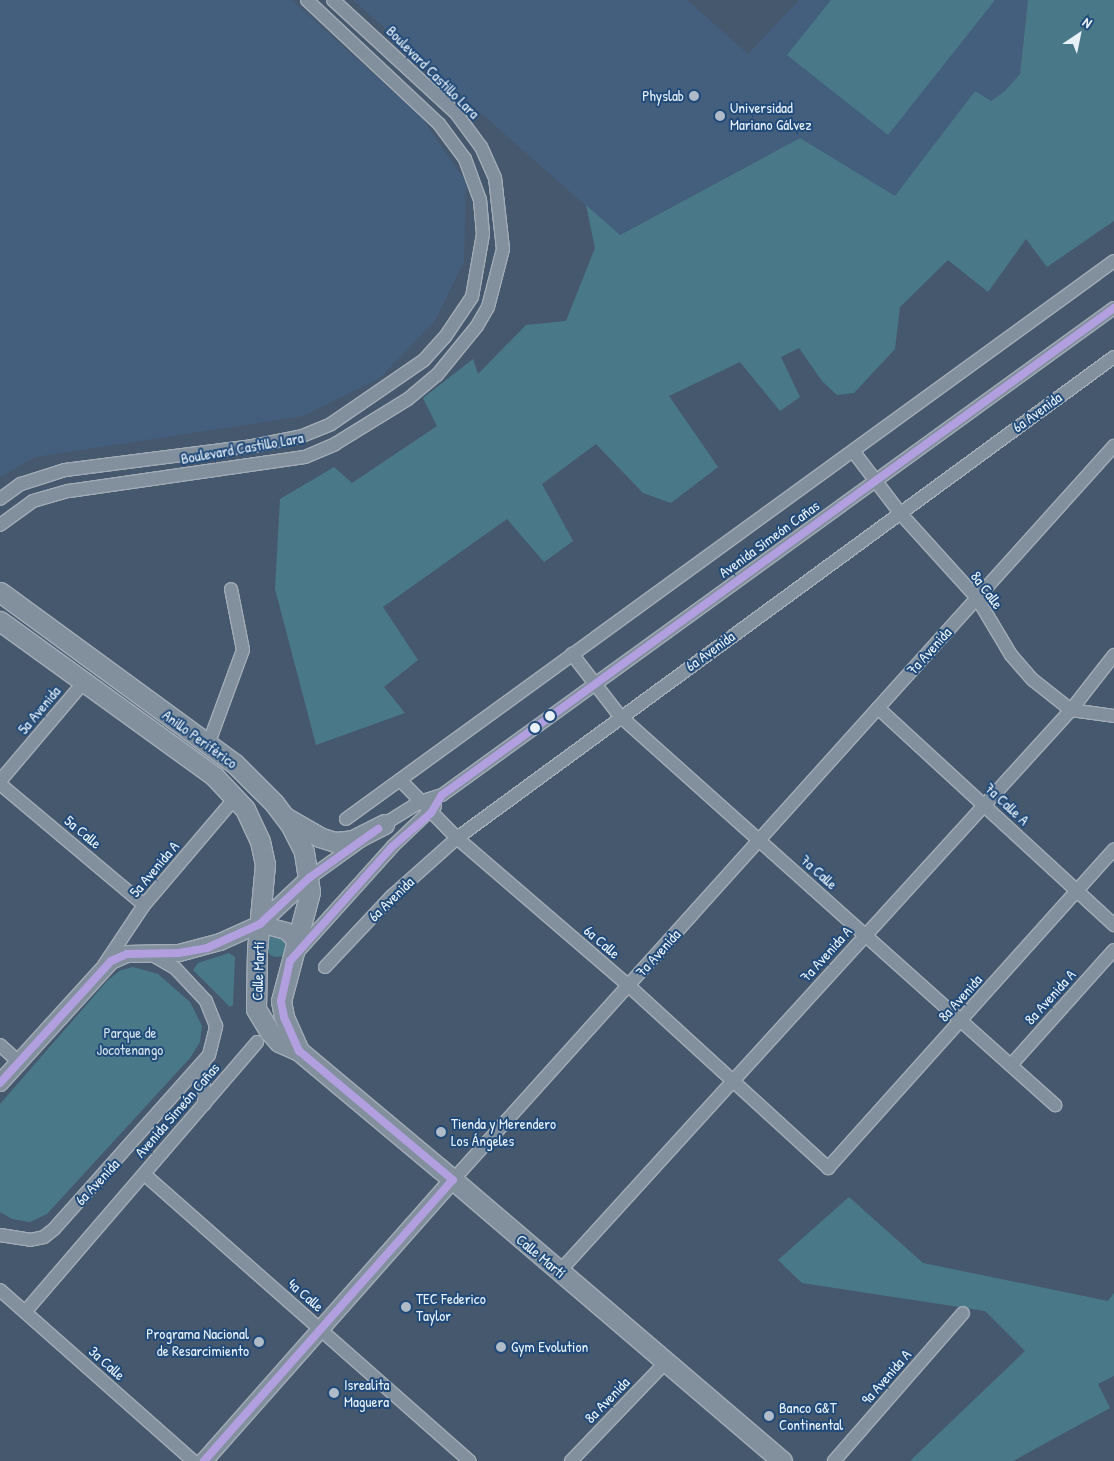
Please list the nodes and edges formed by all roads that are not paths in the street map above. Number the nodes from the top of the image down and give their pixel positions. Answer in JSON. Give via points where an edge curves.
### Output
{"nodes":[{"id":1,"x":307,"y":0,"type":"edge"},
{"id":2,"x":333,"y":0,"type":"edge"},
{"id":3,"x":361,"y":24,"type":"junction"},
{"id":4,"x":350,"y":38,"type":"junction"},
{"id":5,"x":408,"y":68,"type":"junction"},
{"id":6,"x":397,"y":82,"type":"junction"},
{"id":7,"x":465,"y":123,"type":"junction"},
{"id":8,"x":450,"y":135,"type":"junction"},
{"id":9,"x":1114,"y":261,"type":"edge"},
{"id":10,"x":1114,"y":308,"type":"edge"},
{"id":11,"x":460,"y":316,"type":"junction"},
{"id":12,"x":477,"y":326,"type":"junction"},
{"id":13,"x":1114,"y":357,"type":"edge"},
{"id":14,"x":302,"y":436,"type":"junction"},
{"id":15,"x":1114,"y":446,"type":"edge"},
{"id":16,"x":854,"y":451,"type":"junction"},
{"id":17,"x":305,"y":456,"type":"junction"},
{"id":18,"x":876,"y":482,"type":"junction"},
{"id":19,"x":0,"y":499,"type":"edge"},
{"id":20,"x":900,"y":513,"type":"junction"},
{"id":21,"x":0,"y":525,"type":"edge"},
{"id":22,"x":231,"y":588,"type":"dead end"},
{"id":23,"x":0,"y":592,"type":"edge"},
{"id":24,"x":977,"y":598,"type":"junction"},
{"id":25,"x":0,"y":621,"type":"edge"},
{"id":26,"x":572,"y":654,"type":"junction"},
{"id":27,"x":1114,"y":655,"type":"edge"},
{"id":28,"x":83,"y":683,"type":"junction"},
{"id":29,"x":596,"y":685,"type":"junction"},
{"id":30,"x":878,"y":708,"type":"junction"},
{"id":31,"x":1071,"y":710,"type":"junction"},
{"id":32,"x":620,"y":716,"type":"junction"},
{"id":33,"x":1114,"y":716,"type":"edge"},
{"id":34,"x":208,"y":745,"type":"junction"},
{"id":35,"x":400,"y":780,"type":"junction"},
{"id":36,"x":0,"y":783,"type":"edge"},
{"id":37,"x":442,"y":795,"type":"junction"},
{"id":38,"x":236,"y":797,"type":"junction"},
{"id":39,"x":420,"y":802,"type":"junction"},
{"id":40,"x":984,"y":805,"type":"junction"},
{"id":41,"x":431,"y":813,"type":"junction"},
{"id":42,"x":283,"y":816,"type":"junction"},
{"id":43,"x":384,"y":824,"type":"junction"},
{"id":44,"x":365,"y":834,"type":"junction"},
{"id":45,"x":457,"y":838,"type":"junction"},
{"id":46,"x":759,"y":840,"type":"junction"},
{"id":47,"x":1114,"y":849,"type":"edge"},
{"id":48,"x":310,"y":878,"type":"junction"},
{"id":49,"x":1077,"y":891,"type":"junction"},
{"id":50,"x":144,"y":905,"type":"junction"},
{"id":51,"x":1114,"y":925,"type":"edge"},
{"id":52,"x":260,"y":928,"type":"junction"},
{"id":53,"x":865,"y":935,"type":"junction"},
{"id":54,"x":297,"y":942,"type":"junction"},
{"id":55,"x":1114,"y":950,"type":"edge"},
{"id":56,"x":257,"y":951,"type":"junction"},
{"id":57,"x":151,"y":954,"type":"junction"},
{"id":58,"x":290,"y":961,"type":"junction"},
{"id":59,"x":103,"y":967,"type":"junction"},
{"id":60,"x":325,"y":967,"type":"dead end"},
{"id":61,"x":628,"y":986,"type":"junction"},
{"id":62,"x":961,"y":1021,"type":"junction"},
{"id":63,"x":257,"y":1042,"type":"dead end"},
{"id":64,"x":0,"y":1045,"type":"edge"},
{"id":65,"x":299,"y":1051,"type":"junction"},
{"id":66,"x":19,"y":1062,"type":"junction"},
{"id":67,"x":203,"y":1066,"type":"junction"},
{"id":68,"x":1011,"y":1066,"type":"junction"},
{"id":69,"x":732,"y":1082,"type":"junction"},
{"id":70,"x":0,"y":1083,"type":"edge"},
{"id":71,"x":204,"y":1104,"type":"junction"},
{"id":72,"x":1055,"y":1105,"type":"dead end"},
{"id":73,"x":828,"y":1168,"type":"joint"},
{"id":74,"x":144,"y":1174,"type":"junction"},
{"id":75,"x":453,"y":1180,"type":"junction"},
{"id":76,"x":2,"y":1238,"type":"edge"},
{"id":77,"x":559,"y":1272,"type":"junction"},
{"id":78,"x":0,"y":1290,"type":"edge"},
{"id":79,"x":25,"y":1312,"type":"junction"},
{"id":80,"x":963,"y":1313,"type":"dead end"},
{"id":81,"x":320,"y":1330,"type":"junction"},
{"id":82,"x":666,"y":1362,"type":"junction"},
{"id":83,"x":580,"y":1458,"type":"edge"},
{"id":84,"x":193,"y":1461,"type":"edge"},
{"id":85,"x":204,"y":1461,"type":"edge"},
{"id":86,"x":469,"y":1461,"type":"edge"},
{"id":87,"x":782,"y":1461,"type":"edge"},
{"id":88,"x":834,"y":1461,"type":"edge"}],
"edges":[{"from":1,"to":4,"type":"street","name":"Boulevard Castillo Lara"},
{"from":2,"to":3,"type":"street","name":"Boulevard Castillo Lara"},
{"from":3,"to":4,"type":"street"},
{"from":3,"to":5,"type":"street","name":"Boulevard Castillo Lara"},
{"from":4,"to":6,"type":"street","name":"Boulevard Castillo Lara"},
{"from":5,"to":6,"type":"street"},
{"from":5,"to":7,"type":"street","name":"Boulevard Castillo Lara"},
{"from":6,"to":8,"type":"street","name":"Boulevard Castillo Lara"},
{"from":7,"to":8,"type":"street"},
{"from":7,"to":12,"type":"street","name":"Boulevard Castillo Lara","via":[[481,147],[495,178],[501,213],[502,256],[488,307]]},
{"from":8,"to":11,"type":"street","name":"Boulevard Castillo Lara","via":[[470,170],[480,200],[483,234],[472,297]]},
{"from":9,"to":16,"type":"street"},
{"from":10,"to":18,"type":"street","name":"Avenida Simeón Cañas"},
{"from":11,"to":12,"type":"street"},
{"from":11,"to":14,"type":"street","name":"Boulevard Castillo Lara","via":[[424,360],[400,379],[331,424]]},
{"from":12,"to":17,"type":"street","name":"Boulevard Castillo Lara","via":[[437,375],[408,398],[363,429]]},
{"from":13,"to":20,"type":"street","name":"6a Avenida"},
{"from":14,"to":17,"type":"street"},
{"from":14,"to":19,"type":"street","name":"Boulevard Castillo Lara","via":[[253,446],[65,470],[21,484]]},
{"from":15,"to":24,"type":"street","name":"7a Avenida"},
{"from":16,"to":18,"type":"street","name":"8a Calle"},
{"from":16,"to":26,"type":"street"},
{"from":17,"to":21,"type":"street","name":"Boulevard Castillo Lara","via":[[69,491],[33,501]]},
{"from":18,"to":20,"type":"street","name":"8a Calle"},
{"from":18,"to":29,"type":"street","name":"Avenida Simeón Cañas"},
{"from":20,"to":24,"type":"street","name":"8a Calle"},
{"from":20,"to":32,"type":"street","name":"6a Avenida"},
{"from":22,"to":34,"type":"street","via":[[243,650]]},
{"from":23,"to":34,"type":"highway","name":"Anillo Periférico"},
{"from":24,"to":30,"type":"street","name":"7a Avenida"},
{"from":24,"to":31,"type":"street","name":"8a Calle","via":[[1011,655],[1033,680]]},
{"from":25,"to":28,"type":"highway","name":"Anillo Periférico"},
{"from":26,"to":29,"type":"street","name":"7a Calle"},
{"from":26,"to":35,"type":"street"},
{"from":27,"to":31,"type":"street","name":"7a Avenida A"},
{"from":28,"to":36,"type":"street","name":"5a Avenida"},
{"from":28,"to":38,"type":"highway","name":"Anillo Periférico","via":[[203,768]]},
{"from":29,"to":32,"type":"street","name":"7a Calle"},
{"from":29,"to":37,"type":"street","name":"Avenida Simeón Cañas"},
{"from":30,"to":40,"type":"street","name":"7a Calle A"},
{"from":30,"to":46,"type":"street","name":"7a Avenida"},
{"from":31,"to":33,"type":"street"},
{"from":31,"to":40,"type":"street","name":"7a Avenida A"},
{"from":32,"to":45,"type":"street","name":"6a Avenida"},
{"from":32,"to":46,"type":"street","name":"7a Calle"},
{"from":34,"to":42,"type":"highway","name":"Anillo Periférico","via":[[245,772]]},
{"from":35,"to":39,"type":"street","name":"6a Calle"},
{"from":35,"to":44,"type":"street","via":[[348,818]]},
{"from":36,"to":50,"type":"street","name":"5a Calle"},
{"from":37,"to":39,"type":"street","name":"Avenida Simeón Cañas"},
{"from":37,"to":41,"type":"street","name":"Avenida Simeón Cañas"},
{"from":38,"to":50,"type":"street","name":"5a Avenida A"},
{"from":38,"to":52,"type":"highway","name":"Anillo Periférico","via":[[253,823],[263,852],[266,881]]},
{"from":39,"to":41,"type":"street","name":"6a Calle"},
{"from":39,"to":43,"type":"street","name":"Avenida Simeón Cañas"},
{"from":40,"to":49,"type":"street","name":"7a Calle A"},
{"from":40,"to":53,"type":"street","name":"7a Avenida A"},
{"from":41,"to":45,"type":"street","name":"6a Calle"},
{"from":41,"to":58,"type":"street","name":"Avenida Simeón Cañas","via":[[393,846]]},
{"from":42,"to":44,"type":"highway","via":[[331,841],[348,842]]},
{"from":42,"to":48,"type":"highway","name":"Anillo Periférico","via":[[304,852]]},
{"from":43,"to":44,"type":"highway"},
{"from":43,"to":48,"type":"street","name":"Avenida Simeón Cañas"},
{"from":45,"to":60,"type":"street","name":"6a Avenida","via":[[392,896]]},
{"from":45,"to":61,"type":"street","name":"6a Calle"},
{"from":46,"to":53,"type":"street","name":"7a Calle"},
{"from":46,"to":61,"type":"street","name":"7a Avenida"},
{"from":47,"to":49,"type":"street","name":"8a Avenida"},
{"from":48,"to":52,"type":"main road"},
{"from":48,"to":54,"type":"highway","name":"Anillo Periférico","via":[[309,907]]},
{"from":49,"to":51,"type":"street","name":"7a Calle A"},
{"from":49,"to":62,"type":"street","name":"8a Avenida"},
{"from":50,"to":59,"type":"street","name":"5a Avenida A"},
{"from":52,"to":54,"type":"main road","via":[[286,930]]},
{"from":52,"to":56,"type":"highway","name":"Calle Martí"},
{"from":52,"to":57,"type":"main road","via":[[207,948]]},
{"from":53,"to":62,"type":"street","name":"7a Calle"},
{"from":53,"to":69,"type":"street","name":"7a Avenida A"},
{"from":54,"to":58,"type":"highway","name":"Calle Martí"},
{"from":55,"to":68,"type":"street","name":"8a Avenida A"},
{"from":56,"to":58,"type":"highway","via":[[262,962],[272,967]]},
{"from":56,"to":65,"type":"highway","name":"Calle Martí","via":[[256,1009],[259,1017],[279,1042]]},
{"from":57,"to":59,"type":"main road","via":[[123,955]]},
{"from":57,"to":67,"type":"street","name":"6a Avenida","via":[[190,981],[211,1011],[216,1034]]},
{"from":58,"to":65,"type":"highway","name":"Calle Martí","via":[[281,1001],[284,1017]]},
{"from":59,"to":66,"type":"main road"},
{"from":61,"to":69,"type":"street","name":"6a Calle"},
{"from":61,"to":75,"type":"street","name":"7a Avenida"},
{"from":62,"to":68,"type":"street","name":"7a Calle"},
{"from":62,"to":73,"type":"street","name":"8a Avenida"},
{"from":63,"to":71,"type":"street","name":"Avenida Simeón Cañas"},
{"from":64,"to":66,"type":"street"},
{"from":65,"to":75,"type":"highway","name":"Calle Martí"},
{"from":66,"to":70,"type":"main road"},
{"from":67,"to":71,"type":"street"},
{"from":67,"to":76,"type":"street","name":"6a Avenida","via":[[54,1229],[38,1239]]},
{"from":68,"to":72,"type":"street","name":"7a Calle"},
{"from":69,"to":73,"type":"street","name":"6a Calle"},
{"from":69,"to":77,"type":"street","name":"7a Avenida A"},
{"from":71,"to":74,"type":"street","name":"Avenida Simeón Cañas"},
{"from":74,"to":79,"type":"street","name":"Avenida Simeón Cañas"},
{"from":74,"to":81,"type":"street","name":"4a Calle"},
{"from":75,"to":77,"type":"highway","name":"Calle Martí"},
{"from":75,"to":81,"type":"main road","name":"7a Avenida"},
{"from":77,"to":82,"type":"highway","name":"Calle Martí"},
{"from":78,"to":79,"type":"street","name":"3a Calle"},
{"from":79,"to":84,"type":"street","name":"3a Calle"},
{"from":80,"to":88,"type":"street","name":"9a Avenida A"},
{"from":81,"to":85,"type":"main road","name":"7a Avenida"},
{"from":81,"to":86,"type":"street","name":"4a Calle"},
{"from":82,"to":83,"type":"street","name":"8a Avenida"},
{"from":82,"to":87,"type":"highway","name":"Calle Martí"}]}
